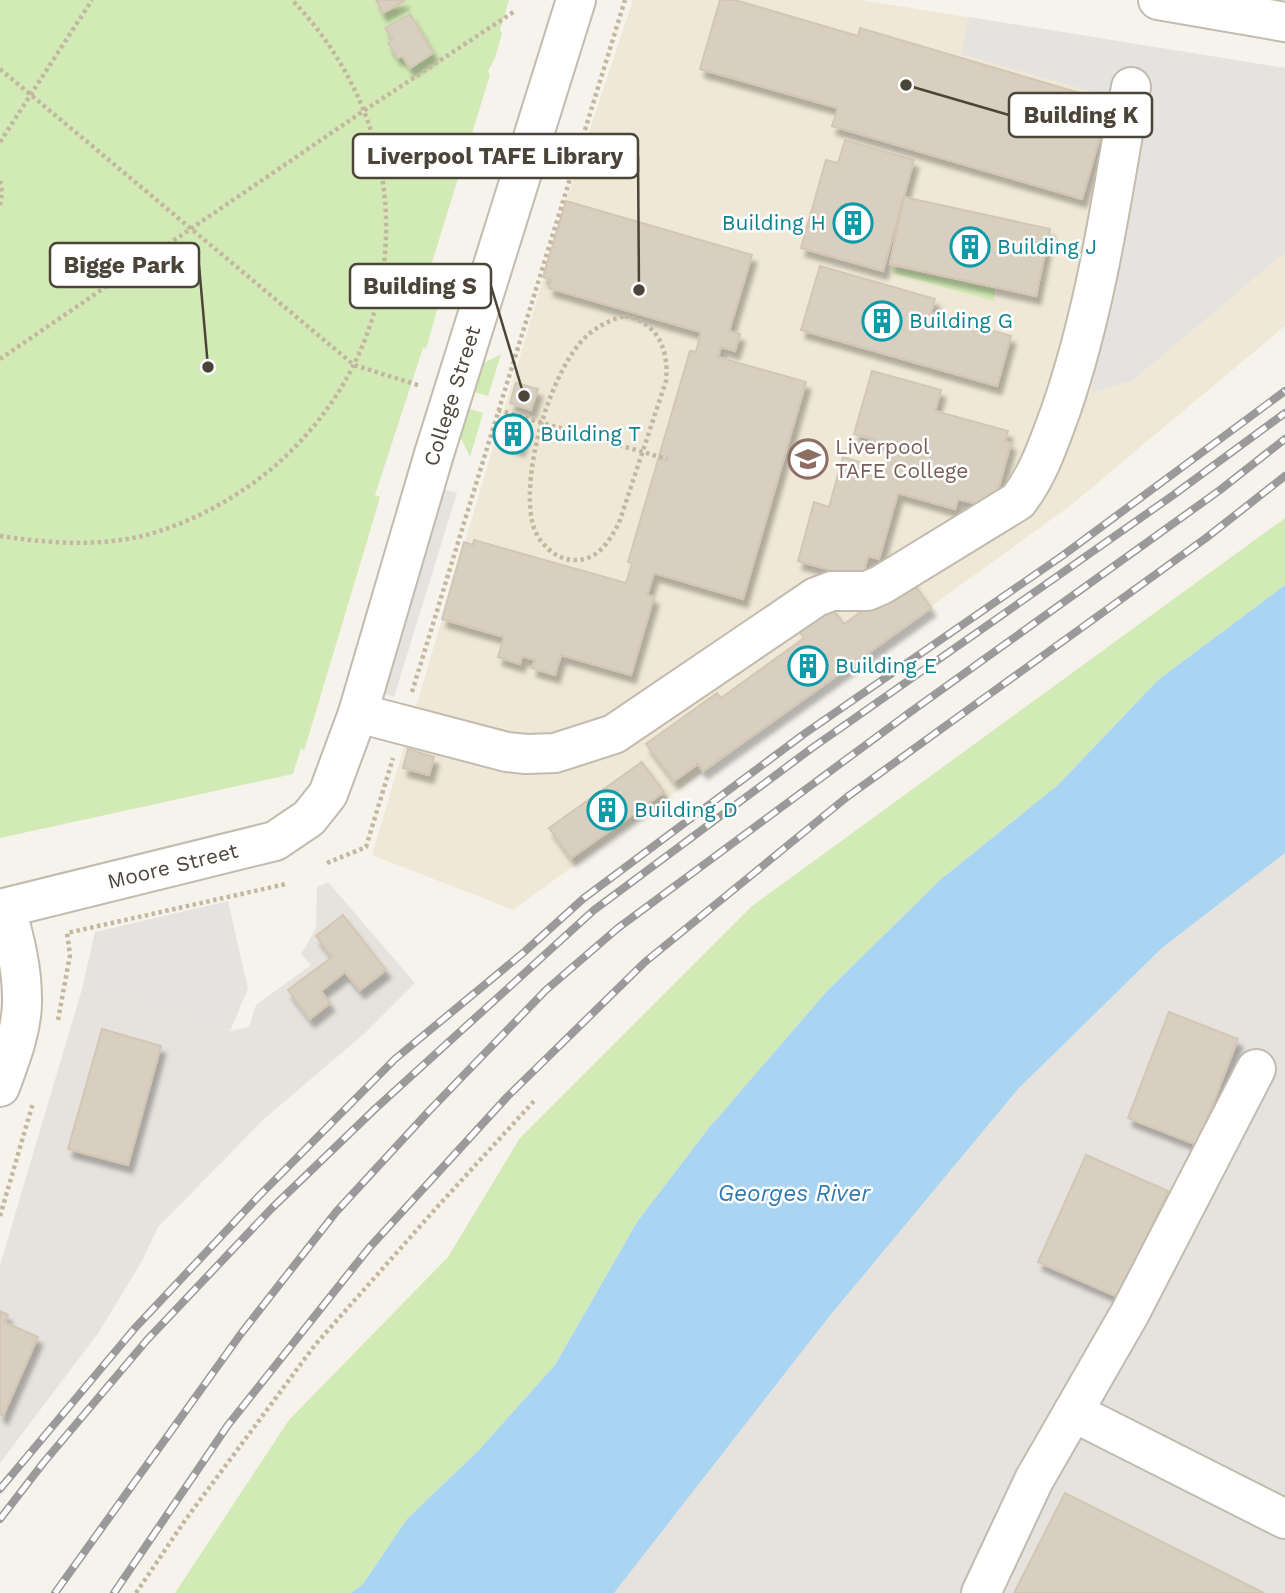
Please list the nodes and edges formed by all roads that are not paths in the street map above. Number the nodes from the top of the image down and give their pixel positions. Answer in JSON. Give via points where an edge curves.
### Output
{"nodes":[{"id":1,"x":576,"y":0,"type":"edge"},
{"id":2,"x":1158,"y":0,"type":"edge"},
{"id":3,"x":1285,"y":22,"type":"edge"},
{"id":4,"x":1131,"y":87,"type":"dead end"},
{"id":5,"x":358,"y":713,"type":"junction"},
{"id":6,"x":328,"y":794,"type":"joint"},
{"id":7,"x":3,"y":908,"type":"edge"},
{"id":8,"x":1256,"y":1069,"type":"dead end"},
{"id":9,"x":7,"y":1078,"type":"edge"},
{"id":10,"x":1073,"y":1412,"type":"junction"},
{"id":11,"x":1285,"y":1519,"type":"edge"},
{"id":12,"x":981,"y":1593,"type":"edge"}],
"edges":[{"from":1,"to":5,"type":"street","name":"College Street"},
{"from":2,"to":3,"type":"street"},
{"from":4,"to":5,"type":"street","via":[[1093,301],[1046,452],[1032,484],[1018,501],[867,592],[816,597],[614,734],[585,745],[555,753],[507,752]]},
{"from":5,"to":6,"type":"street","name":"College Street"},
{"from":6,"to":7,"type":"street","name":"Moore Street","via":[[309,818],[275,841]]},
{"from":7,"to":9,"type":"street","via":[[19,962],[22,1001]]},
{"from":8,"to":10,"type":"street","via":[[1130,1313]]},
{"from":10,"to":11,"type":"street"},
{"from":10,"to":12,"type":"street","via":[[1034,1480]]}]}
